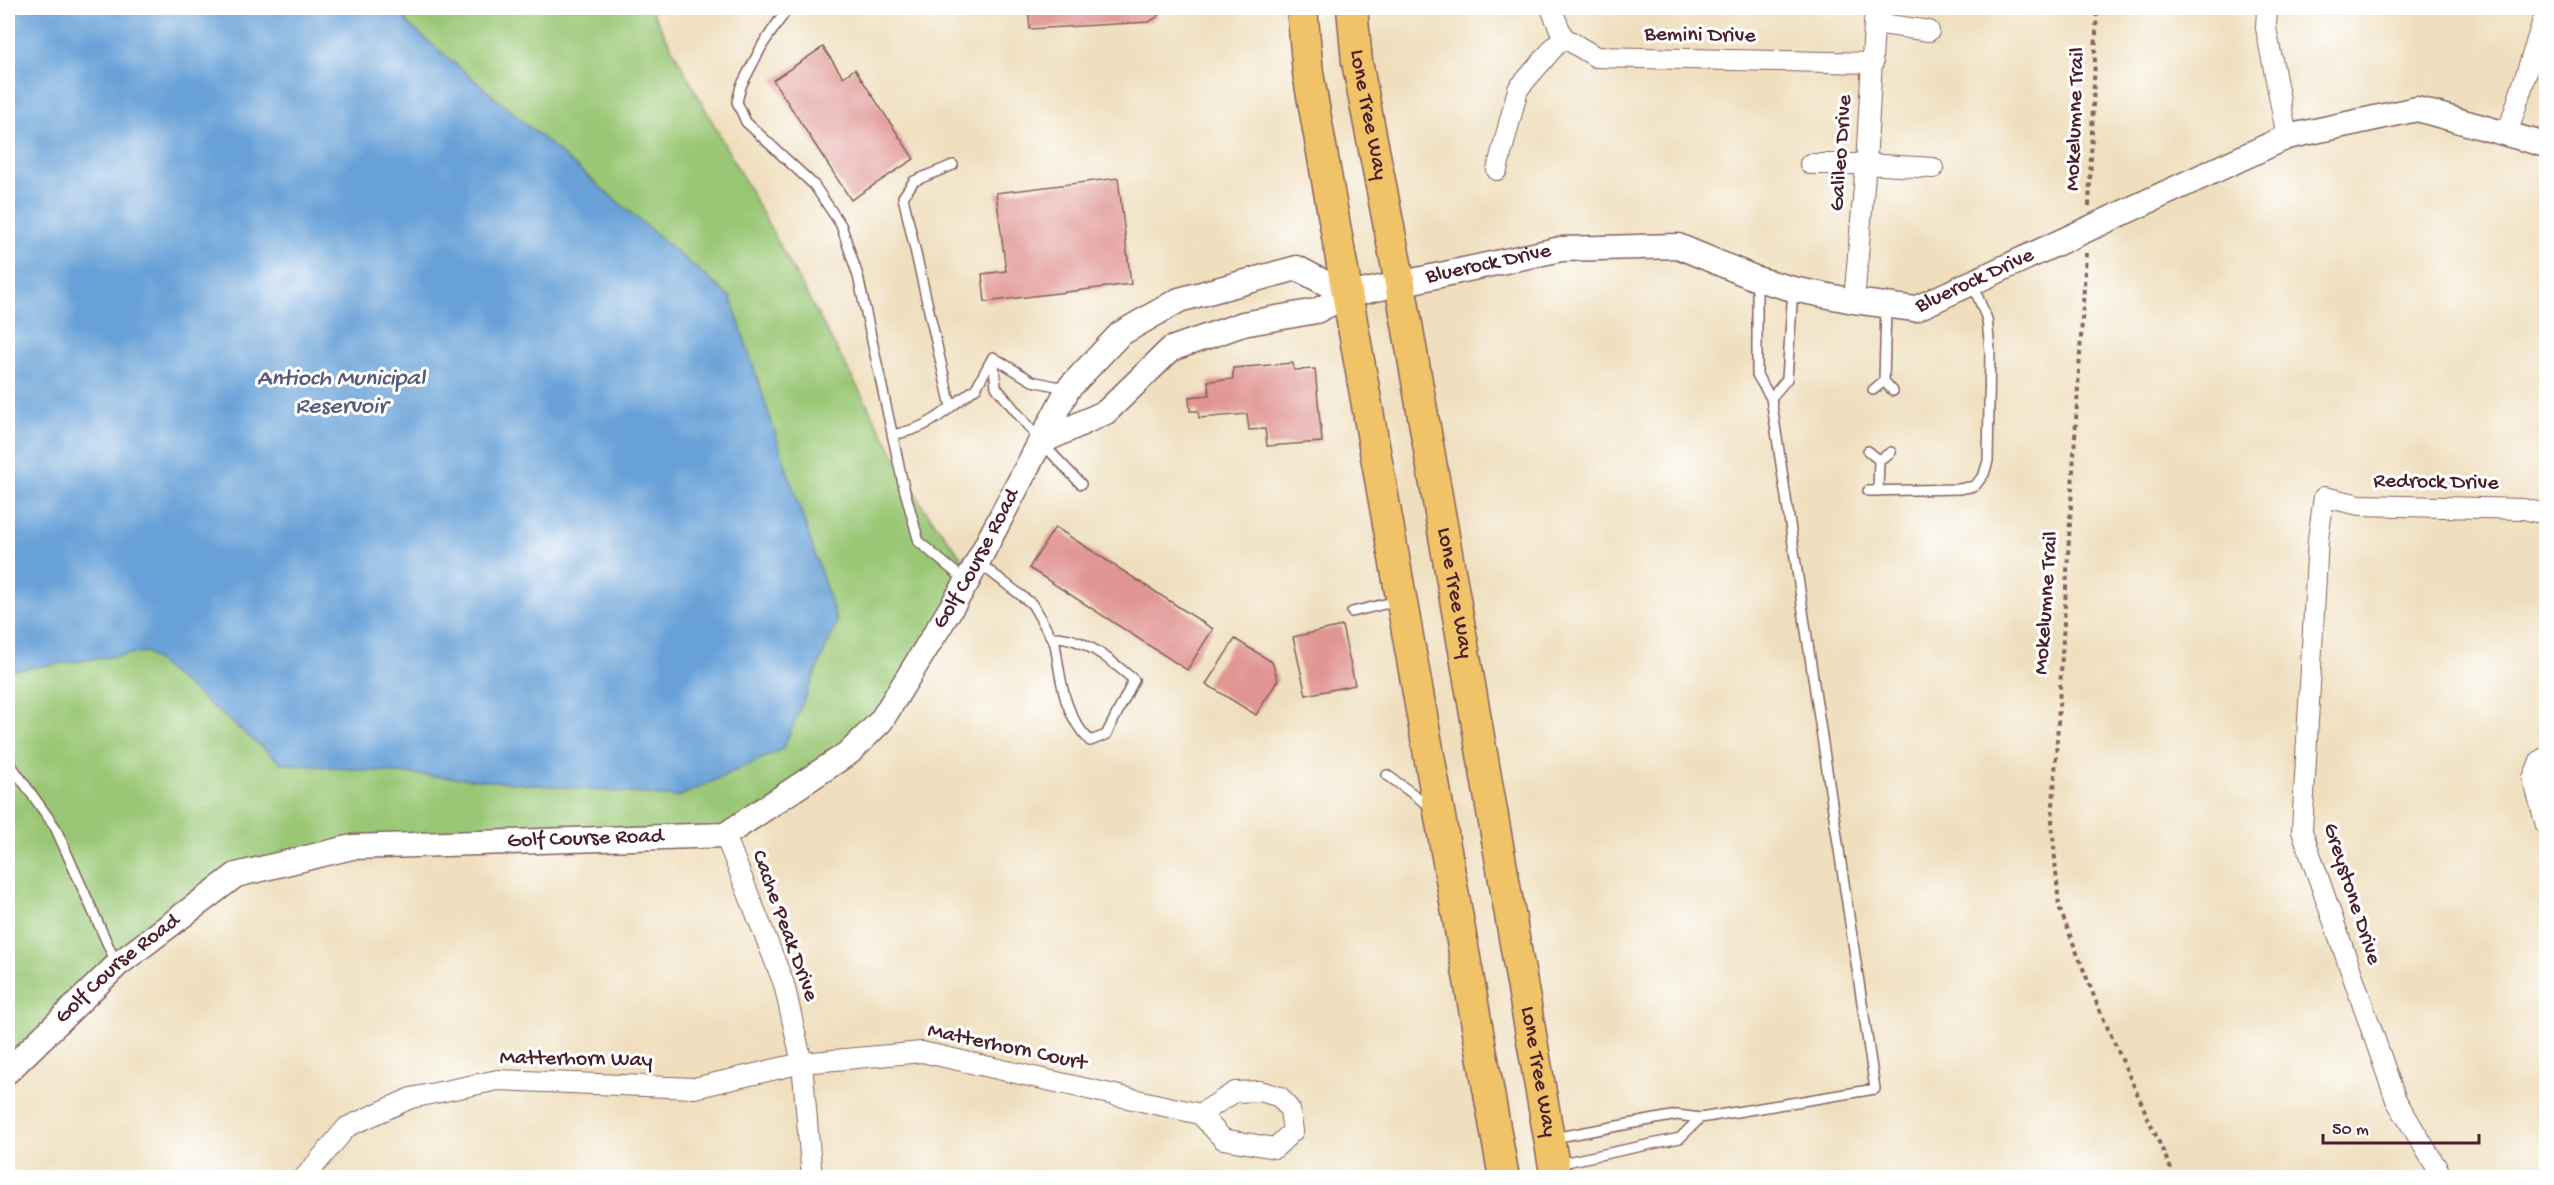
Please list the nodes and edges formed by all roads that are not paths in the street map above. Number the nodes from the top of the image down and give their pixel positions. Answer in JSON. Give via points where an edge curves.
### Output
{"nodes":[{"id":1,"x":788,"y":8,"type":"edge"},
{"id":2,"x":1302,"y":8,"type":"edge"},
{"id":3,"x":1352,"y":8,"type":"edge"},
{"id":4,"x":1551,"y":8,"type":"edge"},
{"id":5,"x":2267,"y":8,"type":"edge"},
{"id":6,"x":2547,"y":11,"type":"edge"},
{"id":7,"x":1875,"y":15,"type":"edge"},
{"id":8,"x":1929,"y":31,"type":"dead end"},
{"id":9,"x":1563,"y":37,"type":"junction"},
{"id":10,"x":1873,"y":63,"type":"junction"},
{"id":11,"x":2508,"y":132,"type":"junction"},
{"id":12,"x":2287,"y":136,"type":"junction"},
{"id":13,"x":2547,"y":145,"type":"edge"},
{"id":14,"x":1810,"y":164,"type":"dead end"},
{"id":15,"x":1866,"y":164,"type":"junction"},
{"id":16,"x":953,"y":165,"type":"dead end"},
{"id":17,"x":1933,"y":168,"type":"dead end"},
{"id":18,"x":1497,"y":170,"type":"dead end"},
{"id":19,"x":1757,"y":279,"type":"junction"},
{"id":20,"x":1971,"y":283,"type":"junction"},
{"id":21,"x":1400,"y":284,"type":"junction"},
{"id":22,"x":1793,"y":289,"type":"junction"},
{"id":23,"x":1348,"y":295,"type":"junction"},
{"id":24,"x":1854,"y":301,"type":"junction"},
{"id":25,"x":1886,"y":306,"type":"junction"},
{"id":26,"x":993,"y":357,"type":"junction"},
{"id":27,"x":1884,"y":381,"type":"junction"},
{"id":28,"x":1068,"y":389,"type":"junction"},
{"id":29,"x":1873,"y":390,"type":"dead end"},
{"id":30,"x":1893,"y":391,"type":"dead end"},
{"id":31,"x":1771,"y":398,"type":"junction"},
{"id":32,"x":951,"y":407,"type":"junction"},
{"id":33,"x":892,"y":435,"type":"junction"},
{"id":34,"x":1041,"y":442,"type":"junction"},
{"id":35,"x":1868,"y":451,"type":"dead end"},
{"id":36,"x":1891,"y":452,"type":"dead end"},
{"id":37,"x":1879,"y":460,"type":"junction"},
{"id":38,"x":1081,"y":484,"type":"dead end"},
{"id":39,"x":2324,"y":497,"type":"joint"},
{"id":40,"x":2547,"y":514,"type":"edge"},
{"id":41,"x":973,"y":572,"type":"junction"},
{"id":42,"x":1402,"y":600,"type":"junction"},
{"id":43,"x":1352,"y":612,"type":"dead end"},
{"id":44,"x":1051,"y":637,"type":"junction"},
{"id":45,"x":2547,"y":757,"type":"edge"},
{"id":46,"x":8,"y":764,"type":"edge"},
{"id":47,"x":1387,"y":775,"type":"dead end"},
{"id":48,"x":1440,"y":813,"type":"junction"},
{"id":49,"x":2547,"y":825,"type":"edge"},
{"id":50,"x":725,"y":835,"type":"junction"},
{"id":51,"x":117,"y":964,"type":"junction"},
{"id":52,"x":802,"y":1064,"type":"junction"},
{"id":53,"x":8,"y":1071,"type":"edge"},
{"id":54,"x":1200,"y":1114,"type":"dead end"},
{"id":55,"x":1700,"y":1118,"type":"junction"},
{"id":56,"x":1553,"y":1160,"type":"edge"},
{"id":57,"x":304,"y":1178,"type":"edge"},
{"id":58,"x":812,"y":1178,"type":"edge"},
{"id":59,"x":1504,"y":1178,"type":"edge"},
{"id":60,"x":2443,"y":1178,"type":"edge"}],
"edges":[{"from":1,"to":33,"type":"lane","via":[[763,44],[737,102],[746,122],[814,185],[841,225],[858,276]]},
{"from":2,"to":23,"type":"main road","via":[[1308,73]]},
{"from":3,"to":21,"type":"main road","name":"Lone Tree Way","via":[[1357,62]]},
{"from":4,"to":9,"type":"street"},
{"from":5,"to":12,"type":"street","via":[[2265,28]]},
{"from":6,"to":11,"type":"street"},
{"from":7,"to":8,"type":"street"},
{"from":7,"to":10,"type":"street","name":"Galileo Drive"},
{"from":9,"to":10,"type":"street","name":"Bemini Drive","via":[[1596,57]]},
{"from":9,"to":18,"type":"street","via":[[1518,89]]},
{"from":10,"to":15,"type":"street","name":"Galileo Drive"},
{"from":11,"to":12,"type":"street","name":"Bluerock Drive","via":[[2417,109]]},
{"from":11,"to":13,"type":"street","name":"Bluerock Drive"},
{"from":12,"to":20,"type":"street","name":"Bluerock Drive"},
{"from":14,"to":15,"type":"street"},
{"from":15,"to":17,"type":"street"},
{"from":15,"to":24,"type":"street","name":"Galileo Drive"},
{"from":16,"to":32,"type":"lane","via":[[914,181],[903,197]]},
{"from":19,"to":21,"type":"street","name":"Bluerock Drive","via":[[1678,246],[1561,249]]},
{"from":19,"to":22,"type":"street","name":"Bluerock Drive"},
{"from":19,"to":31,"type":"lane","via":[[1757,375]]},
{"from":20,"to":25,"type":"street","name":"Bluerock Drive","via":[[1915,309]]},
{"from":20,"to":37,"type":"lane","via":[[1987,319],[1990,351],[1988,461],[1984,474],[1976,486],[1959,489],[1873,491]]},
{"from":21,"to":23,"type":"street","name":"Bluerock Drive"},
{"from":21,"to":56,"type":"main road","name":"Lone Tree Way"},
{"from":22,"to":24,"type":"street","name":"Bluerock Drive"},
{"from":22,"to":31,"type":"lane","via":[[1787,379]]},
{"from":23,"to":28,"type":"street","name":"Golf Course Road","via":[[1297,268],[1179,300],[1120,334]]},
{"from":23,"to":34,"type":"street","via":[[1316,311],[1243,324],[1171,349],[1106,412]]},
{"from":23,"to":42,"type":"main road"},
{"from":24,"to":25,"type":"street","name":"Bluerock Drive"},
{"from":25,"to":27,"type":"lane"},
{"from":26,"to":28,"type":"lane","via":[[1032,381]]},
{"from":26,"to":32,"type":"lane","via":[[976,388]]},
{"from":26,"to":34,"type":"lane","via":[[996,387]]},
{"from":27,"to":29,"type":"lane"},
{"from":27,"to":30,"type":"lane"},
{"from":28,"to":34,"type":"street","name":"Golf Course Road"},
{"from":31,"to":55,"type":"lane","via":[[1875,1089]]},
{"from":32,"to":33,"type":"lane","via":[[931,424]]},
{"from":33,"to":41,"type":"lane","via":[[918,542]]},
{"from":34,"to":38,"type":"lane"},
{"from":34,"to":41,"type":"street","name":"Golf Course Road"},
{"from":35,"to":37,"type":"lane"},
{"from":36,"to":37,"type":"lane"},
{"from":39,"to":40,"type":"street","name":"Redrock Drive","via":[[2360,505],[2523,509]]},
{"from":39,"to":60,"type":"street","name":"Greystone Drive","via":[[2318,539],[2302,831],[2396,1100]]},
{"from":41,"to":44,"type":"lane","via":[[1032,604]]},
{"from":41,"to":50,"type":"street","name":"Golf Course Road","via":[[881,721],[850,752]]},
{"from":42,"to":43,"type":"lane"},
{"from":42,"to":48,"type":"main road"},
{"from":44,"to":44,"type":"lane","via":[[1065,702],[1077,729],[1090,741],[1098,740],[1106,735],[1134,681],[1095,650],[1064,637]]},
{"from":45,"to":49,"type":"street","via":[[2540,761],[2533,778]]},
{"from":46,"to":51,"type":"lane","via":[[55,827]]},
{"from":47,"to":48,"type":"lane"},
{"from":48,"to":59,"type":"main road"},
{"from":50,"to":51,"type":"street","name":"Golf Course Road","via":[[352,848],[236,875]]},
{"from":50,"to":52,"type":"street","name":"Cache Peak Drive","via":[[784,984]]},
{"from":51,"to":53,"type":"street","name":"Golf Course Road"},
{"from":52,"to":54,"type":"street","name":"Matterhorn Court","via":[[922,1052]]},
{"from":52,"to":57,"type":"street","name":"Matterhorn Way","via":[[694,1088],[498,1080],[411,1098],[347,1127]]},
{"from":52,"to":58,"type":"street","name":"Cache Peak Drive"},
{"from":55,"to":56,"type":"lane","via":[[1677,1115]]},
{"from":55,"to":56,"type":"lane","via":[[1680,1138]]}]}
